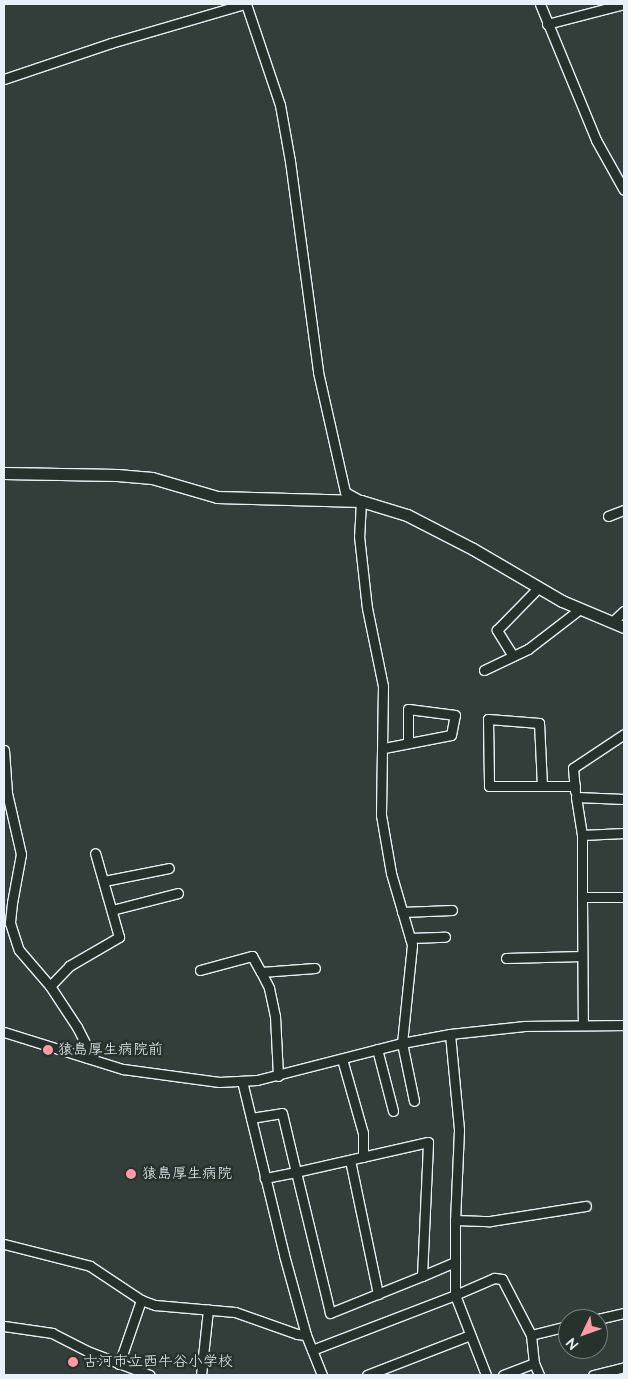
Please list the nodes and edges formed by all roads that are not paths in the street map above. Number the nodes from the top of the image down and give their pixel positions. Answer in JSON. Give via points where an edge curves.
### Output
{"nodes":[{"id":1,"x":245,"y":4,"type":"edge"},
{"id":2,"x":540,"y":4,"type":"edge"},
{"id":3,"x":624,"y":4,"type":"edge"},
{"id":4,"x":547,"y":24,"type":"junction"},
{"id":5,"x":4,"y":79,"type":"edge"},
{"id":6,"x":624,"y":190,"type":"edge"},
{"id":7,"x":4,"y":473,"type":"edge"},
{"id":8,"x":361,"y":501,"type":"junction"},
{"id":9,"x":624,"y":510,"type":"edge"},
{"id":10,"x":608,"y":516,"type":"dead end"},
{"id":11,"x":538,"y":587,"type":"junction"},
{"id":12,"x":580,"y":608,"type":"junction"},
{"id":13,"x":624,"y":612,"type":"edge"},
{"id":14,"x":612,"y":622,"type":"junction"},
{"id":15,"x":624,"y":627,"type":"edge"},
{"id":16,"x":513,"y":656,"type":"junction"},
{"id":17,"x":484,"y":670,"type":"dead end"},
{"id":18,"x":624,"y":734,"type":"edge"},
{"id":19,"x":408,"y":743,"type":"junction"},
{"id":20,"x":384,"y":748,"type":"junction"},
{"id":21,"x":4,"y":750,"type":"edge"},
{"id":22,"x":5,"y":784,"type":"edge"},
{"id":23,"x":542,"y":786,"type":"junction"},
{"id":24,"x":575,"y":786,"type":"junction"},
{"id":25,"x":576,"y":797,"type":"junction"},
{"id":26,"x":624,"y":799,"type":"edge"},
{"id":27,"x":624,"y":833,"type":"edge"},
{"id":28,"x":582,"y":835,"type":"junction"},
{"id":29,"x":96,"y":853,"type":"dead end"},
{"id":30,"x":169,"y":868,"type":"dead end"},
{"id":31,"x":104,"y":881,"type":"junction"},
{"id":32,"x":178,"y":893,"type":"dead end"},
{"id":33,"x":624,"y":896,"type":"edge"},
{"id":34,"x":582,"y":897,"type":"junction"},
{"id":35,"x":112,"y":910,"type":"junction"},
{"id":36,"x":452,"y":910,"type":"dead end"},
{"id":37,"x":402,"y":912,"type":"junction"},
{"id":38,"x":445,"y":937,"type":"dead end"},
{"id":39,"x":410,"y":938,"type":"junction"},
{"id":40,"x":582,"y":956,"type":"junction"},
{"id":41,"x":506,"y":958,"type":"dead end"},
{"id":42,"x":315,"y":968,"type":"dead end"},
{"id":43,"x":200,"y":970,"type":"dead end"},
{"id":44,"x":261,"y":972,"type":"junction"},
{"id":45,"x":50,"y":986,"type":"junction"},
{"id":46,"x":583,"y":1025,"type":"junction"},
{"id":47,"x":624,"y":1025,"type":"edge"},
{"id":48,"x":4,"y":1032,"type":"edge"},
{"id":49,"x":450,"y":1034,"type":"junction"},
{"id":50,"x":402,"y":1043,"type":"junction"},
{"id":51,"x":377,"y":1049,"type":"junction"},
{"id":52,"x":87,"y":1058,"type":"junction"},
{"id":53,"x":342,"y":1058,"type":"junction"},
{"id":54,"x":278,"y":1076,"type":"junction"},
{"id":55,"x":242,"y":1082,"type":"junction"},
{"id":56,"x":414,"y":1101,"type":"dead end"},
{"id":57,"x":393,"y":1111,"type":"dead end"},
{"id":58,"x":251,"y":1118,"type":"junction"},
{"id":59,"x":363,"y":1157,"type":"junction"},
{"id":60,"x":350,"y":1160,"type":"junction"},
{"id":61,"x":296,"y":1172,"type":"junction"},
{"id":62,"x":265,"y":1178,"type":"junction"},
{"id":63,"x":586,"y":1206,"type":"dead end"},
{"id":64,"x":455,"y":1220,"type":"junction"},
{"id":65,"x":4,"y":1244,"type":"edge"},
{"id":66,"x":455,"y":1262,"type":"junction"},
{"id":67,"x":422,"y":1276,"type":"junction"},
{"id":68,"x":378,"y":1294,"type":"junction"},
{"id":69,"x":456,"y":1295,"type":"junction"},
{"id":70,"x":141,"y":1300,"type":"junction"},
{"id":71,"x":208,"y":1309,"type":"junction"},
{"id":72,"x":624,"y":1313,"type":"edge"},
{"id":73,"x":608,"y":1317,"type":"edge"},
{"id":74,"x":4,"y":1326,"type":"edge"},
{"id":75,"x":558,"y":1328,"type":"edge"},
{"id":76,"x":531,"y":1334,"type":"junction"},
{"id":77,"x":306,"y":1335,"type":"junction"},
{"id":78,"x":470,"y":1335,"type":"junction"},
{"id":79,"x":312,"y":1350,"type":"junction"},
{"id":80,"x":534,"y":1363,"type":"junction"},
{"id":81,"x":119,"y":1364,"type":"junction"},
{"id":82,"x":624,"y":1367,"type":"edge"},
{"id":83,"x":150,"y":1375,"type":"edge"},
{"id":84,"x":201,"y":1375,"type":"edge"},
{"id":85,"x":322,"y":1375,"type":"edge"},
{"id":86,"x":367,"y":1375,"type":"edge"},
{"id":87,"x":486,"y":1375,"type":"edge"},
{"id":88,"x":502,"y":1375,"type":"edge"},
{"id":89,"x":539,"y":1375,"type":"edge"},
{"id":90,"x":593,"y":1375,"type":"edge"}],
"edges":[{"from":1,"to":5,"type":"street","via":[[111,43]]},
{"from":1,"to":8,"type":"street","via":[[280,105],[318,372],[345,492]]},
{"from":2,"to":4,"type":"street"},
{"from":3,"to":4,"type":"street"},
{"from":4,"to":6,"type":"street","via":[[596,140]]},
{"from":7,"to":8,"type":"street","via":[[135,476],[217,497]]},
{"from":8,"to":11,"type":"street","via":[[407,516],[473,548]]},
{"from":8,"to":20,"type":"street","via":[[359,536],[367,608],[383,686]]},
{"from":9,"to":10,"type":"street"},
{"from":11,"to":12,"type":"street"},
{"from":11,"to":16,"type":"street","via":[[498,630]]},
{"from":12,"to":14,"type":"street"},
{"from":12,"to":16,"type":"street","via":[[528,649]]},
{"from":13,"to":14,"type":"street"},
{"from":14,"to":15,"type":"street"},
{"from":16,"to":17,"type":"street"},
{"from":18,"to":24,"type":"street","via":[[573,768]]},
{"from":19,"to":19,"type":"street","via":[[451,735],[455,715],[408,709]]},
{"from":19,"to":20,"type":"street"},
{"from":20,"to":37,"type":"street","via":[[381,815]]},
{"from":21,"to":22,"type":"street"},
{"from":22,"to":45,"type":"street","via":[[21,854],[10,923],[19,950]]},
{"from":23,"to":23,"type":"street","via":[[489,786],[488,719],[539,723]]},
{"from":23,"to":24,"type":"street"},
{"from":24,"to":25,"type":"street"},
{"from":25,"to":26,"type":"street"},
{"from":25,"to":28,"type":"street"},
{"from":27,"to":28,"type":"street"},
{"from":28,"to":34,"type":"street"},
{"from":29,"to":31,"type":"street"},
{"from":30,"to":31,"type":"street"},
{"from":31,"to":35,"type":"street"},
{"from":32,"to":35,"type":"street"},
{"from":33,"to":34,"type":"street"},
{"from":34,"to":40,"type":"street"},
{"from":35,"to":45,"type":"street","via":[[119,937],[69,966]]},
{"from":36,"to":37,"type":"street"},
{"from":37,"to":39,"type":"street"},
{"from":38,"to":39,"type":"street"},
{"from":39,"to":50,"type":"street","via":[[412,945]]},
{"from":40,"to":41,"type":"street"},
{"from":40,"to":46,"type":"street"},
{"from":42,"to":44,"type":"street"},
{"from":43,"to":44,"type":"street","via":[[252,956]]},
{"from":44,"to":54,"type":"street","via":[[275,1016]]},
{"from":45,"to":52,"type":"street","via":[[77,1026],[86,1045]]},
{"from":46,"to":47,"type":"street"},
{"from":46,"to":49,"type":"street","via":[[525,1026]]},
{"from":48,"to":52,"type":"street"},
{"from":49,"to":50,"type":"street"},
{"from":49,"to":64,"type":"street","via":[[459,1130]]},
{"from":50,"to":51,"type":"street"},
{"from":50,"to":56,"type":"street"},
{"from":51,"to":53,"type":"street"},
{"from":51,"to":57,"type":"street"},
{"from":52,"to":55,"type":"street","via":[[153,1074]]},
{"from":53,"to":54,"type":"street"},
{"from":53,"to":59,"type":"street","via":[[363,1133]]},
{"from":54,"to":55,"type":"street"},
{"from":55,"to":58,"type":"street"},
{"from":58,"to":61,"type":"street","via":[[282,1113]]},
{"from":58,"to":62,"type":"street"},
{"from":59,"to":60,"type":"street"},
{"from":59,"to":67,"type":"street","via":[[428,1142]]},
{"from":60,"to":61,"type":"street"},
{"from":60,"to":68,"type":"street"},
{"from":61,"to":62,"type":"street"},
{"from":61,"to":68,"type":"street","via":[[330,1313]]},
{"from":62,"to":77,"type":"street"},
{"from":63,"to":64,"type":"street","via":[[490,1221]]},
{"from":64,"to":66,"type":"street"},
{"from":65,"to":70,"type":"street","via":[[90,1266]]},
{"from":66,"to":67,"type":"street"},
{"from":66,"to":69,"type":"street"},
{"from":67,"to":68,"type":"street"},
{"from":69,"to":76,"type":"street","via":[[494,1278],[502,1279]]},
{"from":69,"to":78,"type":"street"},
{"from":69,"to":79,"type":"street"},
{"from":70,"to":71,"type":"street","via":[[155,1305]]},
{"from":70,"to":81,"type":"street"},
{"from":71,"to":77,"type":"street","via":[[243,1314]]},
{"from":71,"to":84,"type":"street"},
{"from":72,"to":73,"type":"street"},
{"from":74,"to":81,"type":"street","via":[[52,1333],[87,1352]]},
{"from":75,"to":76,"type":"street"},
{"from":76,"to":80,"type":"street"},
{"from":77,"to":79,"type":"street"},
{"from":78,"to":86,"type":"street"},
{"from":78,"to":87,"type":"street"},
{"from":79,"to":85,"type":"street"},
{"from":80,"to":88,"type":"street"},
{"from":80,"to":89,"type":"street"},
{"from":81,"to":83,"type":"street"},
{"from":82,"to":90,"type":"street"}]}
